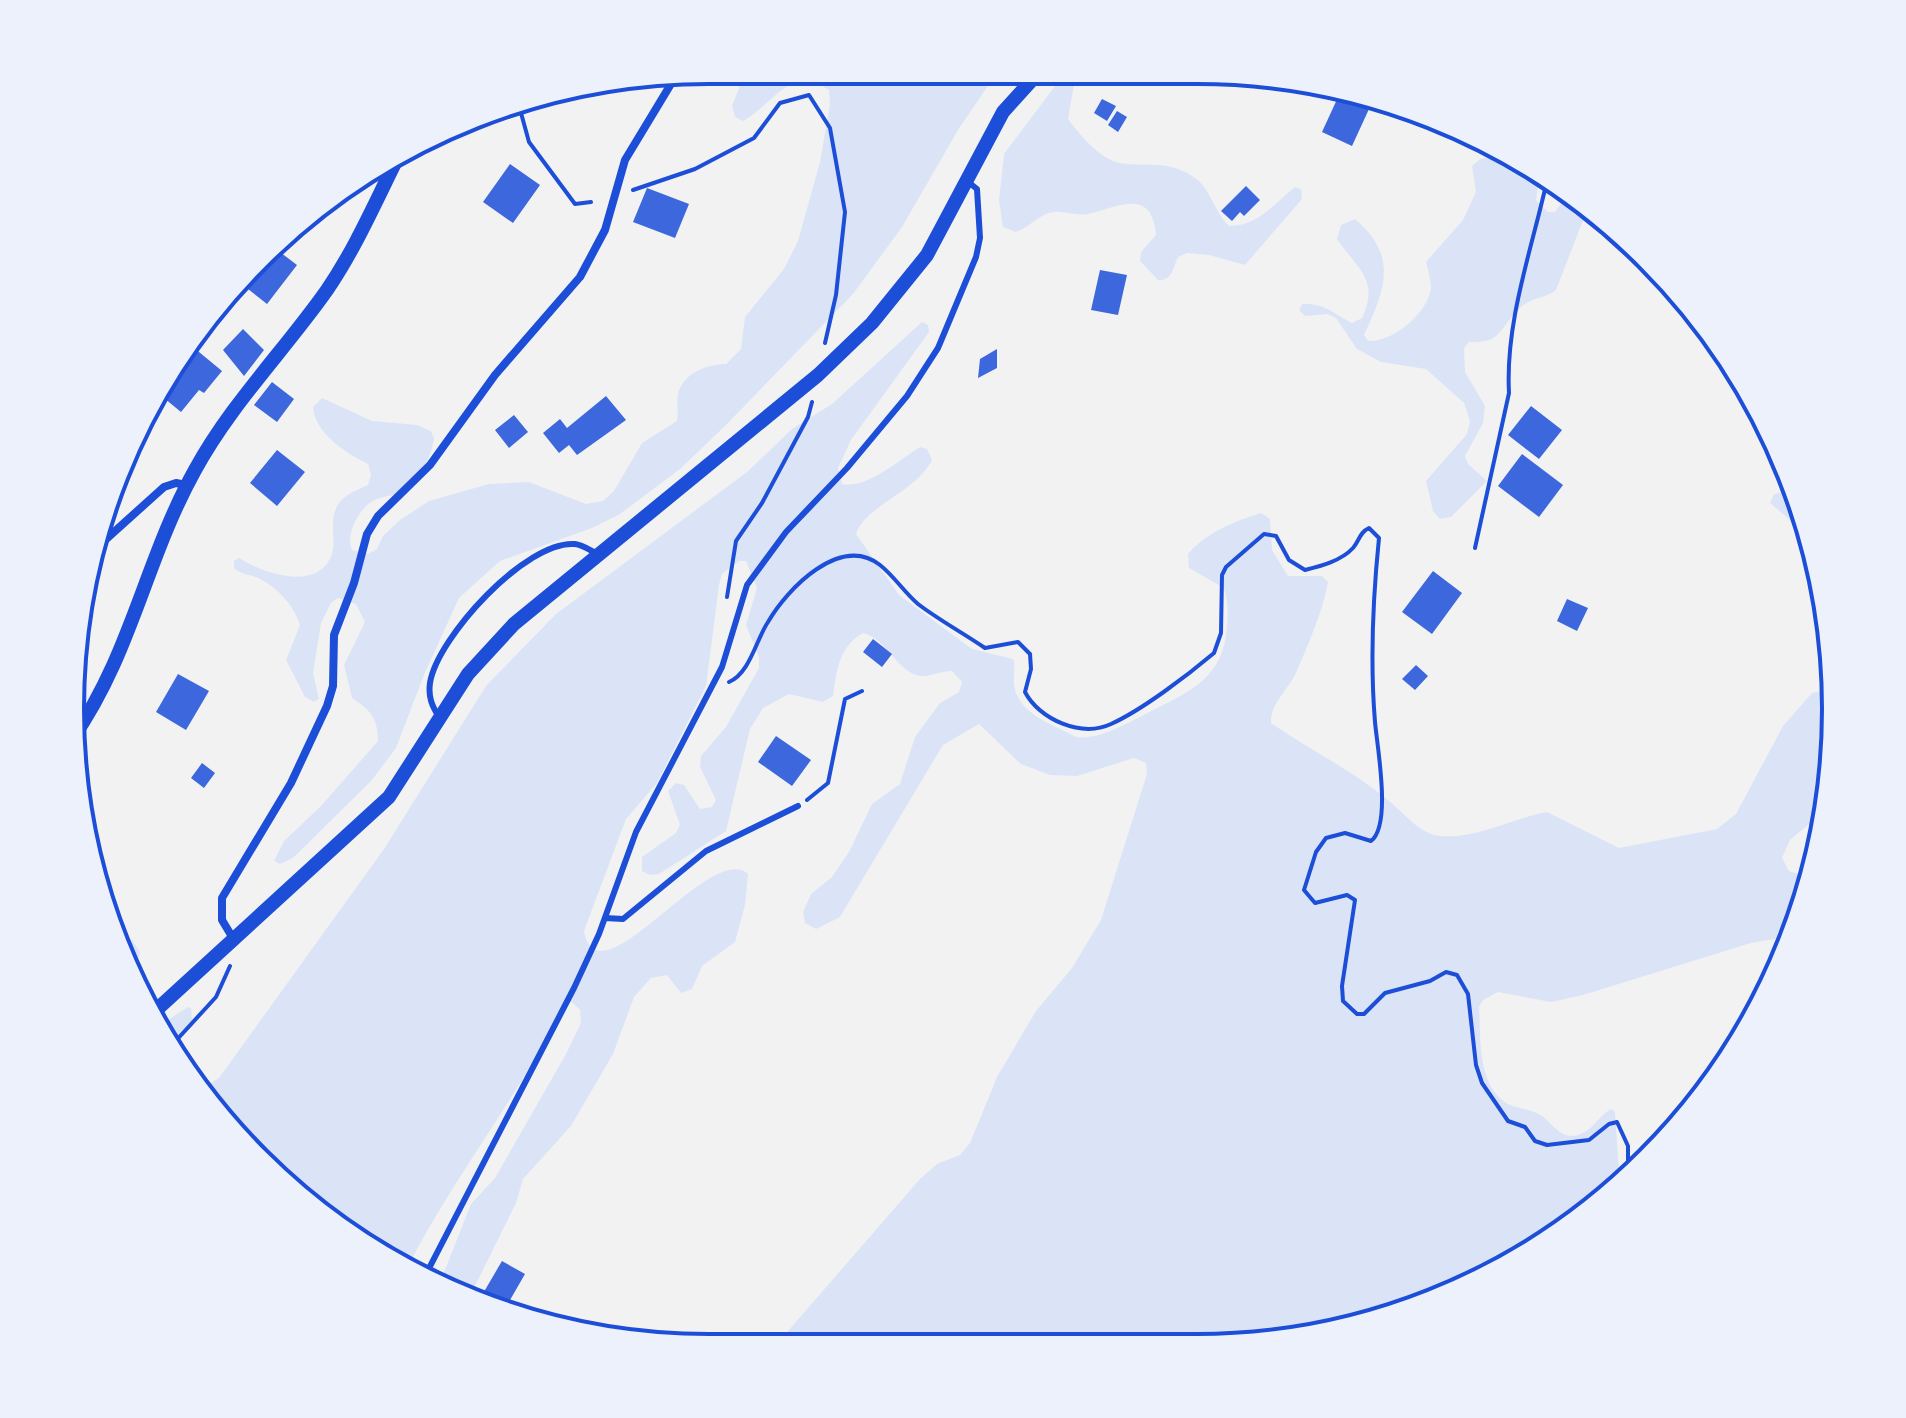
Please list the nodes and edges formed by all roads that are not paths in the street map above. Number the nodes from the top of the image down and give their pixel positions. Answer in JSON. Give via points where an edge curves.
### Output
{"nodes":[{"id":1,"x":1026,"y":84,"type":"edge"},
{"id":2,"x":670,"y":85,"type":"edge"},
{"id":3,"x":391,"y":171,"type":"edge"},
{"id":4,"x":966,"y":180,"type":"junction"},
{"id":5,"x":186,"y":485,"type":"junction"},
{"id":6,"x":108,"y":537,"type":"edge"},
{"id":7,"x":598,"y":554,"type":"junction"},
{"id":8,"x":439,"y":717,"type":"junction"},
{"id":9,"x":84,"y":720,"type":"edge"},
{"id":10,"x":798,"y":806,"type":"road end"},
{"id":11,"x":605,"y":918,"type":"junction"},
{"id":12,"x":230,"y":945,"type":"junction"},
{"id":13,"x":160,"y":1007,"type":"edge"},
{"id":14,"x":429,"y":1268,"type":"edge"}],
"edges":[{"from":1,"to":4,"type":"street","via":[[992,129]]},
{"from":2,"to":12,"type":"street","via":[[625,160],[605,230],[580,277],[488,384],[430,465],[378,516],[367,534],[334,635],[333,686],[327,706],[291,783],[222,898]]},
{"from":3,"to":5,"type":"street","via":[[349,256],[246,392]]},
{"from":4,"to":7,"type":"street","via":[[936,240],[872,323],[818,375]]},
{"from":4,"to":11,"type":"lane","via":[[977,189],[980,238],[957,310],[907,396],[786,532],[747,585],[714,683],[636,832]]},
{"from":5,"to":6,"type":"street","via":[[164,487]]},
{"from":5,"to":9,"type":"street","via":[[112,676]]},
{"from":7,"to":8,"type":"street","via":[[497,641]]},
{"from":7,"to":8,"type":"lane","via":[[577,544],[553,547],[517,566],[490,592],[443,651],[430,681],[430,702]]},
{"from":8,"to":12,"type":"street","via":[[389,797]]},
{"from":10,"to":11,"type":"lane","via":[[706,851],[623,919]]},
{"from":11,"to":14,"type":"lane"},
{"from":12,"to":13,"type":"street"}]}
